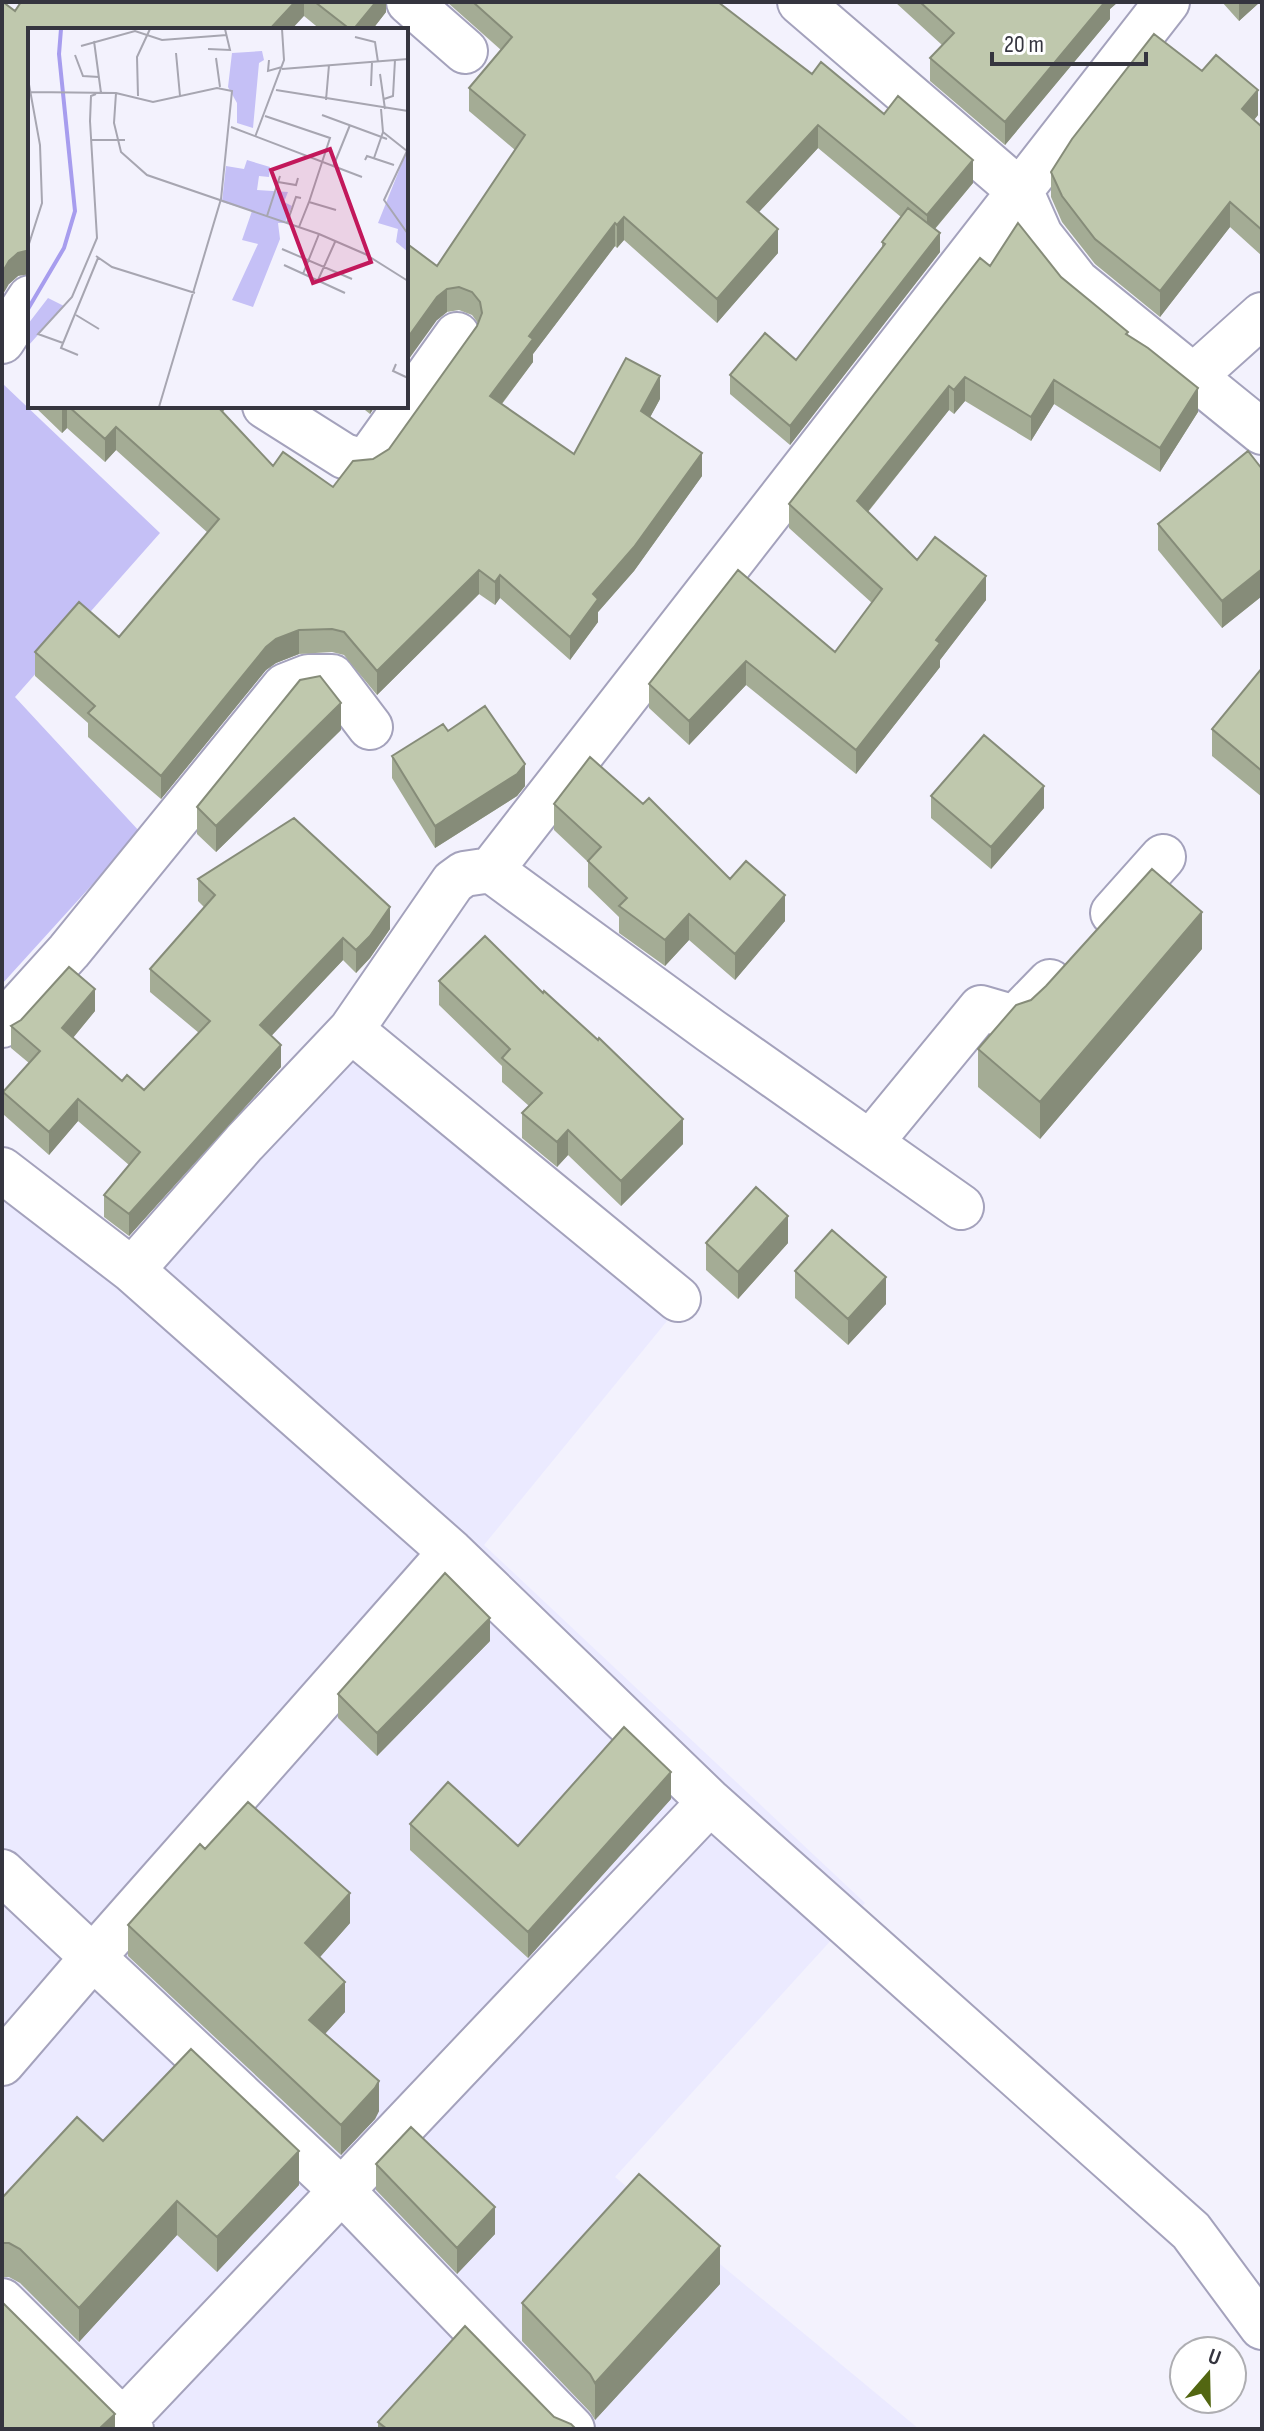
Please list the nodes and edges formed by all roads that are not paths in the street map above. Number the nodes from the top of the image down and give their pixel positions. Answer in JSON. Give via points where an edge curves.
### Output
{"nodes":[{"id":1,"x":409,"y":2,"type":"edge"},
{"id":2,"x":800,"y":2,"type":"edge"},
{"id":3,"x":1167,"y":2,"type":"edge"},
{"id":4,"x":465,"y":51,"type":"dead end"},
{"id":5,"x":1021,"y":192,"type":"junction"},
{"id":6,"x":28,"y":301,"type":"edge"},
{"id":7,"x":1262,"y":315,"type":"edge"},
{"id":8,"x":457,"y":335,"type":"dead end"},
{"id":9,"x":2,"y":341,"type":"edge"},
{"id":10,"x":1194,"y":376,"type":"junction"},
{"id":11,"x":408,"y":403,"type":"edge"},
{"id":12,"x":268,"y":408,"type":"edge"},
{"id":13,"x":405,"y":408,"type":"edge"},
{"id":14,"x":1262,"y":432,"type":"edge"},
{"id":15,"x":370,"y":727,"type":"dead end"},
{"id":16,"x":1163,"y":857,"type":"dead end"},
{"id":17,"x":491,"y":870,"type":"junction"},
{"id":18,"x":2,"y":1025,"type":"edge"},
{"id":19,"x":351,"y":1030,"type":"junction"},
{"id":20,"x":870,"y":1143,"type":"junction"},
{"id":21,"x":2,"y":1170,"type":"edge"},
{"id":22,"x":961,"y":1207,"type":"dead end"},
{"id":23,"x":132,"y":1270,"type":"junction"},
{"id":24,"x":678,"y":1299,"type":"dead end"},
{"id":25,"x":451,"y":1552,"type":"junction"},
{"id":26,"x":710,"y":1802,"type":"junction"},
{"id":27,"x":2,"y":1872,"type":"edge"},
{"id":28,"x":94,"y":1956,"type":"junction"},
{"id":29,"x":2,"y":2063,"type":"edge"},
{"id":30,"x":341,"y":2190,"type":"junction"},
{"id":31,"x":2,"y":2301,"type":"edge"},
{"id":32,"x":1262,"y":2327,"type":"edge"},
{"id":33,"x":127,"y":2425,"type":"edge"},
{"id":34,"x":572,"y":2429,"type":"edge"}],
"edges":[{"from":1,"to":4,"type":"street"},
{"from":2,"to":5,"type":"street"},
{"from":3,"to":5,"type":"street"},
{"from":5,"to":10,"type":"street","via":[[1040,235],[1077,282]]},
{"from":5,"to":17,"type":"street"},
{"from":6,"to":9,"type":"street"},
{"from":7,"to":10,"type":"street"},
{"from":8,"to":11,"type":"street"},
{"from":10,"to":14,"type":"street"},
{"from":12,"to":13,"type":"street","via":[[357,460],[369,458]]},
{"from":15,"to":18,"type":"street","via":[[332,677],[308,677],[285,686],[69,951]]},
{"from":16,"to":20,"type":"street","via":[[1015,1018],[981,1008]]},
{"from":17,"to":19,"type":"street","via":[[464,874],[453,882]]},
{"from":17,"to":20,"type":"street"},
{"from":19,"to":23,"type":"street"},
{"from":19,"to":24,"type":"street"},
{"from":20,"to":22,"type":"street"},
{"from":21,"to":23,"type":"street"},
{"from":23,"to":25,"type":"street"},
{"from":25,"to":26,"type":"street"},
{"from":25,"to":28,"type":"street"},
{"from":26,"to":30,"type":"street"},
{"from":26,"to":32,"type":"street","via":[[1191,2231]]},
{"from":27,"to":28,"type":"street"},
{"from":28,"to":29,"type":"street"},
{"from":28,"to":30,"type":"street"},
{"from":30,"to":33,"type":"street"},
{"from":30,"to":34,"type":"street"},
{"from":31,"to":33,"type":"street"}]}
